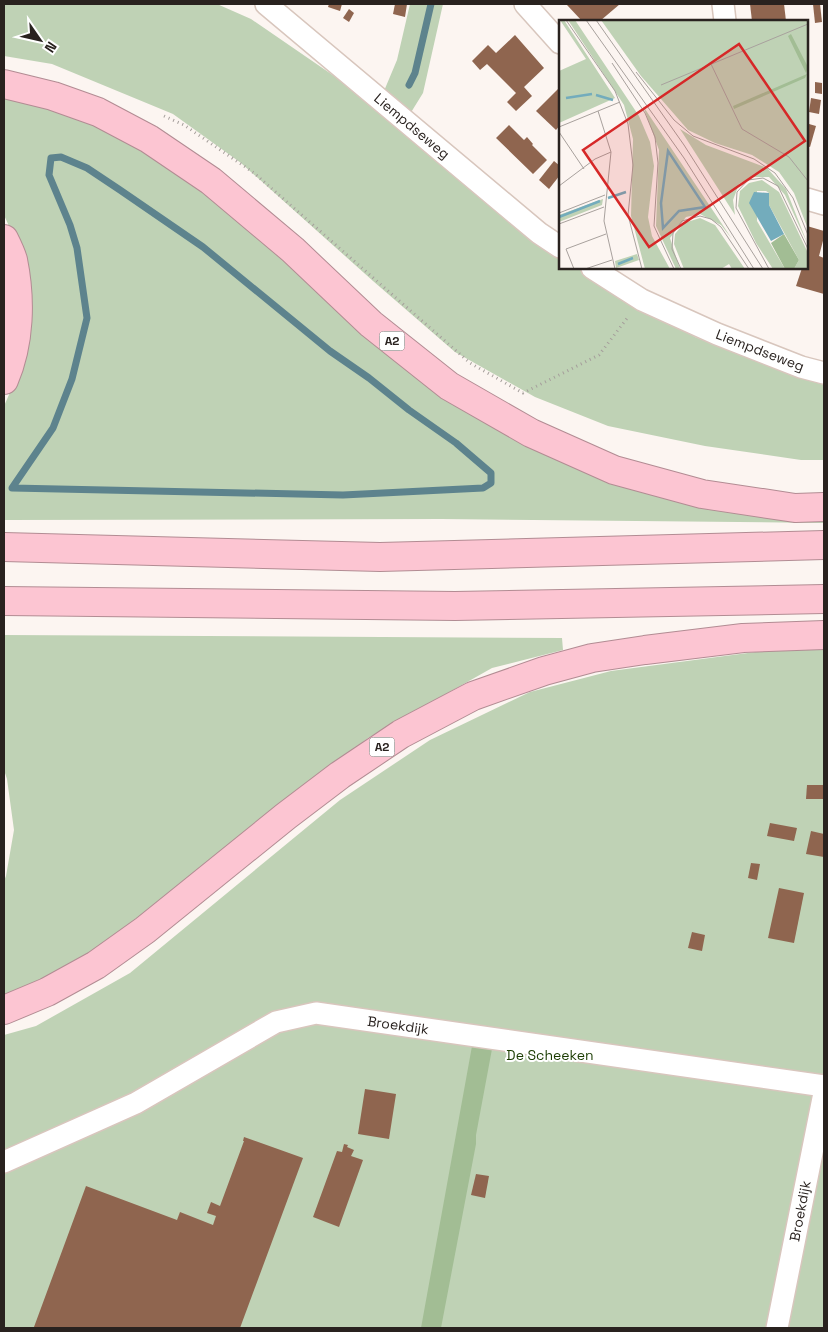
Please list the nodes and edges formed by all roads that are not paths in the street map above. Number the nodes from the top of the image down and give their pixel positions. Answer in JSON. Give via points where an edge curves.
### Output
{"nodes":[{"id":1,"x":266,"y":4,"type":"edge"},
{"id":2,"x":525,"y":4,"type":"edge"},
{"id":3,"x":723,"y":4,"type":"edge"},
{"id":4,"x":725,"y":20,"type":"edge"},
{"id":5,"x":559,"y":42,"type":"edge"},
{"id":6,"x":4,"y":84,"type":"edge"},
{"id":7,"x":808,"y":199,"type":"edge"},
{"id":8,"x":824,"y":204,"type":"edge"},
{"id":9,"x":4,"y":239,"type":"edge"},
{"id":10,"x":559,"y":246,"type":"edge"},
{"id":11,"x":594,"y":269,"type":"edge"},
{"id":12,"x":824,"y":373,"type":"edge"},
{"id":13,"x":4,"y":380,"type":"edge"},
{"id":14,"x":824,"y":508,"type":"edge"},
{"id":15,"x":824,"y":545,"type":"edge"},
{"id":16,"x":4,"y":547,"type":"edge"},
{"id":17,"x":824,"y":599,"type":"edge"},
{"id":18,"x":4,"y":601,"type":"edge"},
{"id":19,"x":824,"y":635,"type":"edge"},
{"id":20,"x":4,"y":1010,"type":"edge"},
{"id":21,"x":824,"y":1086,"type":"edge"},
{"id":22,"x":824,"y":1093,"type":"edge"},
{"id":23,"x":4,"y":1162,"type":"edge"},
{"id":24,"x":777,"y":1328,"type":"edge"}],
"edges":[{"from":1,"to":10,"type":"street","name":"Liempdseweg"},
{"from":2,"to":5,"type":"street"},
{"from":3,"to":4,"type":"street"},
{"from":6,"to":14,"type":"highway","number":"A2","via":[[98,112],[149,138],[211,181],[293,250],[371,324],[450,386],[531,433],[614,470],[702,494],[795,508]]},
{"from":7,"to":8,"type":"street"},
{"from":9,"to":13,"type":"highway","via":[[13,258],[18,296],[16,336]]},
{"from":11,"to":12,"type":"street","name":"Liempdseweg","via":[[642,300],[717,334],[800,367]]},
{"from":15,"to":16,"type":"highway","via":[[380,557]]},
{"from":17,"to":18,"type":"highway","via":[[455,606]]},
{"from":19,"to":20,"type":"highway","number":"A2","via":[[743,638],[592,658],[473,696],[401,734],[340,775],[96,965],[47,992]]},
{"from":21,"to":23,"type":"street","name":"Broekdijk","via":[[316,1013],[276,1022],[136,1103]]},
{"from":22,"to":24,"type":"street","name":"Broekdijk"}]}
